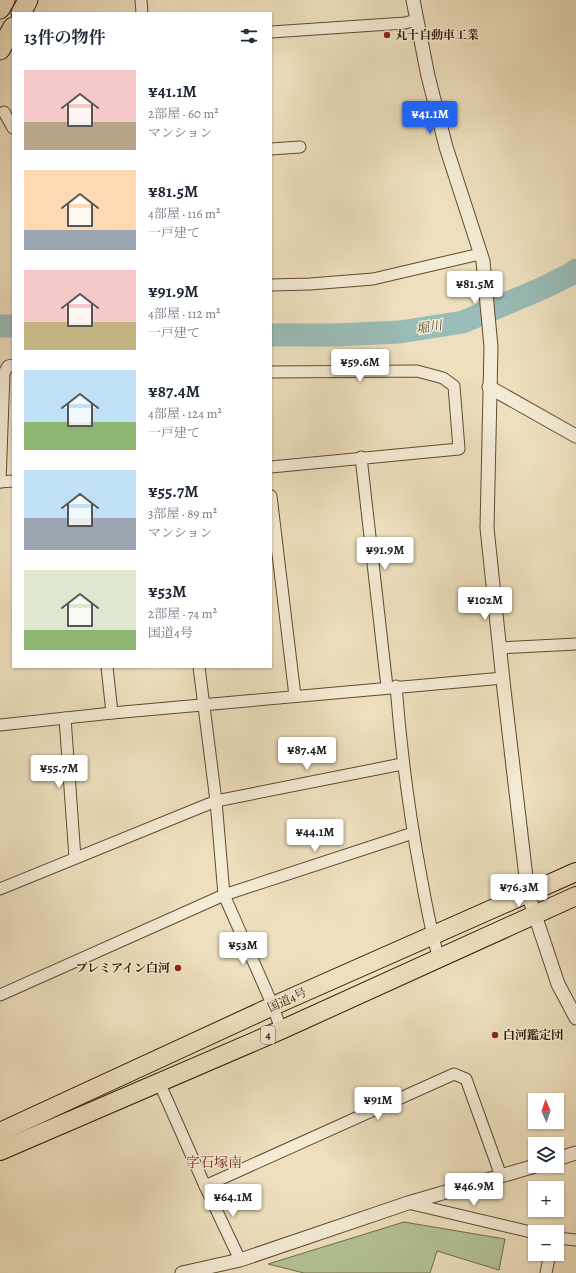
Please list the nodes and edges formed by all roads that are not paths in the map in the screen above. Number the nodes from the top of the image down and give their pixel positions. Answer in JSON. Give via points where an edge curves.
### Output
{"nodes":[{"id":1,"x":5,"y":0,"type":"edge"},
{"id":2,"x":28,"y":0,"type":"edge"},
{"id":3,"x":141,"y":0,"type":"edge"},
{"id":4,"x":413,"y":0,"type":"edge"},
{"id":5,"x":0,"y":9,"type":"edge"},
{"id":6,"x":22,"y":12,"type":"edge"},
{"id":7,"x":142,"y":12,"type":"edge"},
{"id":8,"x":416,"y":20,"type":"junction"},
{"id":9,"x":12,"y":29,"type":"edge"},
{"id":10,"x":272,"y":32,"type":"edge"},
{"id":11,"x":0,"y":50,"type":"edge"},
{"id":12,"x":4,"y":112,"type":"dead end"},
{"id":13,"x":12,"y":126,"type":"edge"},
{"id":14,"x":300,"y":147,"type":"dead end"},
{"id":15,"x":272,"y":149,"type":"edge"},
{"id":16,"x":482,"y":257,"type":"junction"},
{"id":17,"x":272,"y":285,"type":"edge"},
{"id":18,"x":12,"y":365,"type":"edge"},
{"id":19,"x":272,"y":372,"type":"edge"},
{"id":20,"x":489,"y":387,"type":"junction"},
{"id":21,"x":576,"y":436,"type":"edge"},
{"id":22,"x":361,"y":457,"type":"junction"},
{"id":23,"x":272,"y":466,"type":"edge"},
{"id":24,"x":12,"y":481,"type":"edge"},
{"id":25,"x":0,"y":482,"type":"edge"},
{"id":26,"x":272,"y":504,"type":"edge"},
{"id":27,"x":576,"y":644,"type":"edge"},
{"id":28,"x":500,"y":648,"type":"junction"},
{"id":29,"x":107,"y":668,"type":"edge"},
{"id":30,"x":199,"y":668,"type":"edge"},
{"id":31,"x":503,"y":678,"type":"junction"},
{"id":32,"x":391,"y":687,"type":"junction"},
{"id":33,"x":295,"y":696,"type":"junction"},
{"id":34,"x":203,"y":705,"type":"junction"},
{"id":35,"x":112,"y":713,"type":"junction"},
{"id":36,"x":65,"y":718,"type":"junction"},
{"id":37,"x":0,"y":725,"type":"edge"},
{"id":38,"x":402,"y":764,"type":"junction"},
{"id":39,"x":216,"y":801,"type":"junction"},
{"id":40,"x":413,"y":833,"type":"junction"},
{"id":41,"x":75,"y":858,"type":"junction"},
{"id":42,"x":576,"y":872,"type":"edge"},
{"id":43,"x":0,"y":889,"type":"edge"},
{"id":44,"x":528,"y":894,"type":"junction"},
{"id":45,"x":224,"y":895,"type":"junction"},
{"id":46,"x":576,"y":896,"type":"edge"},
{"id":47,"x":534,"y":914,"type":"junction"},
{"id":48,"x":432,"y":935,"type":"junction"},
{"id":49,"x":439,"y":959,"type":"junction"},
{"id":50,"x":0,"y":995,"type":"edge"},
{"id":51,"x":273,"y":1006,"type":"junction"},
{"id":52,"x":576,"y":1018,"type":"edge"},
{"id":53,"x":281,"y":1030,"type":"junction"},
{"id":54,"x":159,"y":1082,"type":"junction"},
{"id":55,"x":0,"y":1132,"type":"edge"},
{"id":56,"x":0,"y":1151,"type":"edge"},
{"id":57,"x":576,"y":1153,"type":"edge"},
{"id":58,"x":564,"y":1157,"type":"edge"},
{"id":59,"x":528,"y":1168,"type":"edge"},
{"id":60,"x":501,"y":1176,"type":"junction"},
{"id":61,"x":205,"y":1186,"type":"junction"},
{"id":62,"x":408,"y":1203,"type":"junction"},
{"id":63,"x":528,"y":1231,"type":"edge"},
{"id":64,"x":564,"y":1239,"type":"edge"},
{"id":65,"x":576,"y":1240,"type":"edge"},
{"id":66,"x":240,"y":1260,"type":"junction"},
{"id":67,"x":549,"y":1261,"type":"edge"},
{"id":68,"x":182,"y":1273,"type":"edge"},
{"id":69,"x":546,"y":1273,"type":"edge"}],
"edges":[{"from":1,"to":5,"type":"highway"},
{"from":2,"to":6,"type":"highway"},
{"from":3,"to":7,"type":"street"},
{"from":4,"to":8,"type":"street"},
{"from":8,"to":10,"type":"street"},
{"from":8,"to":16,"type":"street","via":[[446,147]]},
{"from":9,"to":11,"type":"highway"},
{"from":12,"to":13,"type":"street"},
{"from":14,"to":15,"type":"street"},
{"from":16,"to":17,"type":"street","via":[[373,278]]},
{"from":16,"to":20,"type":"street","via":[[491,347]]},
{"from":18,"to":25,"type":"street","via":[[8,366],[4,373]]},
{"from":19,"to":22,"type":"street","via":[[417,371],[443,378],[454,386],[459,449]]},
{"from":20,"to":21,"type":"street"},
{"from":20,"to":28,"type":"street","via":[[488,528]]},
{"from":22,"to":23,"type":"street"},
{"from":22,"to":32,"type":"street"},
{"from":24,"to":25,"type":"street"},
{"from":26,"to":33,"type":"street"},
{"from":27,"to":28,"type":"street"},
{"from":28,"to":31,"type":"street"},
{"from":29,"to":35,"type":"street"},
{"from":30,"to":34,"type":"street"},
{"from":31,"to":32,"type":"street"},
{"from":31,"to":44,"type":"street"},
{"from":32,"to":33,"type":"street"},
{"from":32,"to":38,"type":"street"},
{"from":33,"to":34,"type":"street"},
{"from":34,"to":35,"type":"street"},
{"from":34,"to":39,"type":"street"},
{"from":35,"to":36,"type":"street"},
{"from":36,"to":37,"type":"street"},
{"from":36,"to":41,"type":"street"},
{"from":38,"to":39,"type":"street"},
{"from":38,"to":40,"type":"street"},
{"from":39,"to":41,"type":"street"},
{"from":39,"to":45,"type":"street"},
{"from":40,"to":45,"type":"street"},
{"from":40,"to":48,"type":"street"},
{"from":41,"to":43,"type":"street"},
{"from":42,"to":44,"type":"highway","name":"国道4号","number":"4"},
{"from":44,"to":47,"type":"street"},
{"from":44,"to":48,"type":"highway","name":"国道4号","number":"4"},
{"from":45,"to":50,"type":"street"},
{"from":45,"to":51,"type":"street"},
{"from":46,"to":47,"type":"highway","name":"国道4号","number":"4"},
{"from":47,"to":49,"type":"highway","name":"国道4号","number":"4"},
{"from":47,"to":52,"type":"street","via":[[558,984]]},
{"from":48,"to":49,"type":"street"},
{"from":48,"to":51,"type":"highway","name":"国道4号","number":"4"},
{"from":49,"to":53,"type":"highway","name":"国道4号","number":"4"},
{"from":51,"to":53,"type":"street"},
{"from":51,"to":55,"type":"highway","name":"国道4号","number":"4"},
{"from":53,"to":54,"type":"highway","name":"国道4号","number":"4"},
{"from":54,"to":56,"type":"highway","name":"国道4号","number":"4"},
{"from":54,"to":61,"type":"street"},
{"from":57,"to":58,"type":"street"},
{"from":59,"to":60,"type":"street"},
{"from":60,"to":61,"type":"street","via":[[466,1079],[454,1074]]},
{"from":60,"to":62,"type":"street"},
{"from":61,"to":66,"type":"street"},
{"from":62,"to":63,"type":"street"},
{"from":62,"to":66,"type":"street"},
{"from":64,"to":65,"type":"street"},
{"from":66,"to":68,"type":"street"},
{"from":67,"to":69,"type":"street"}]}
